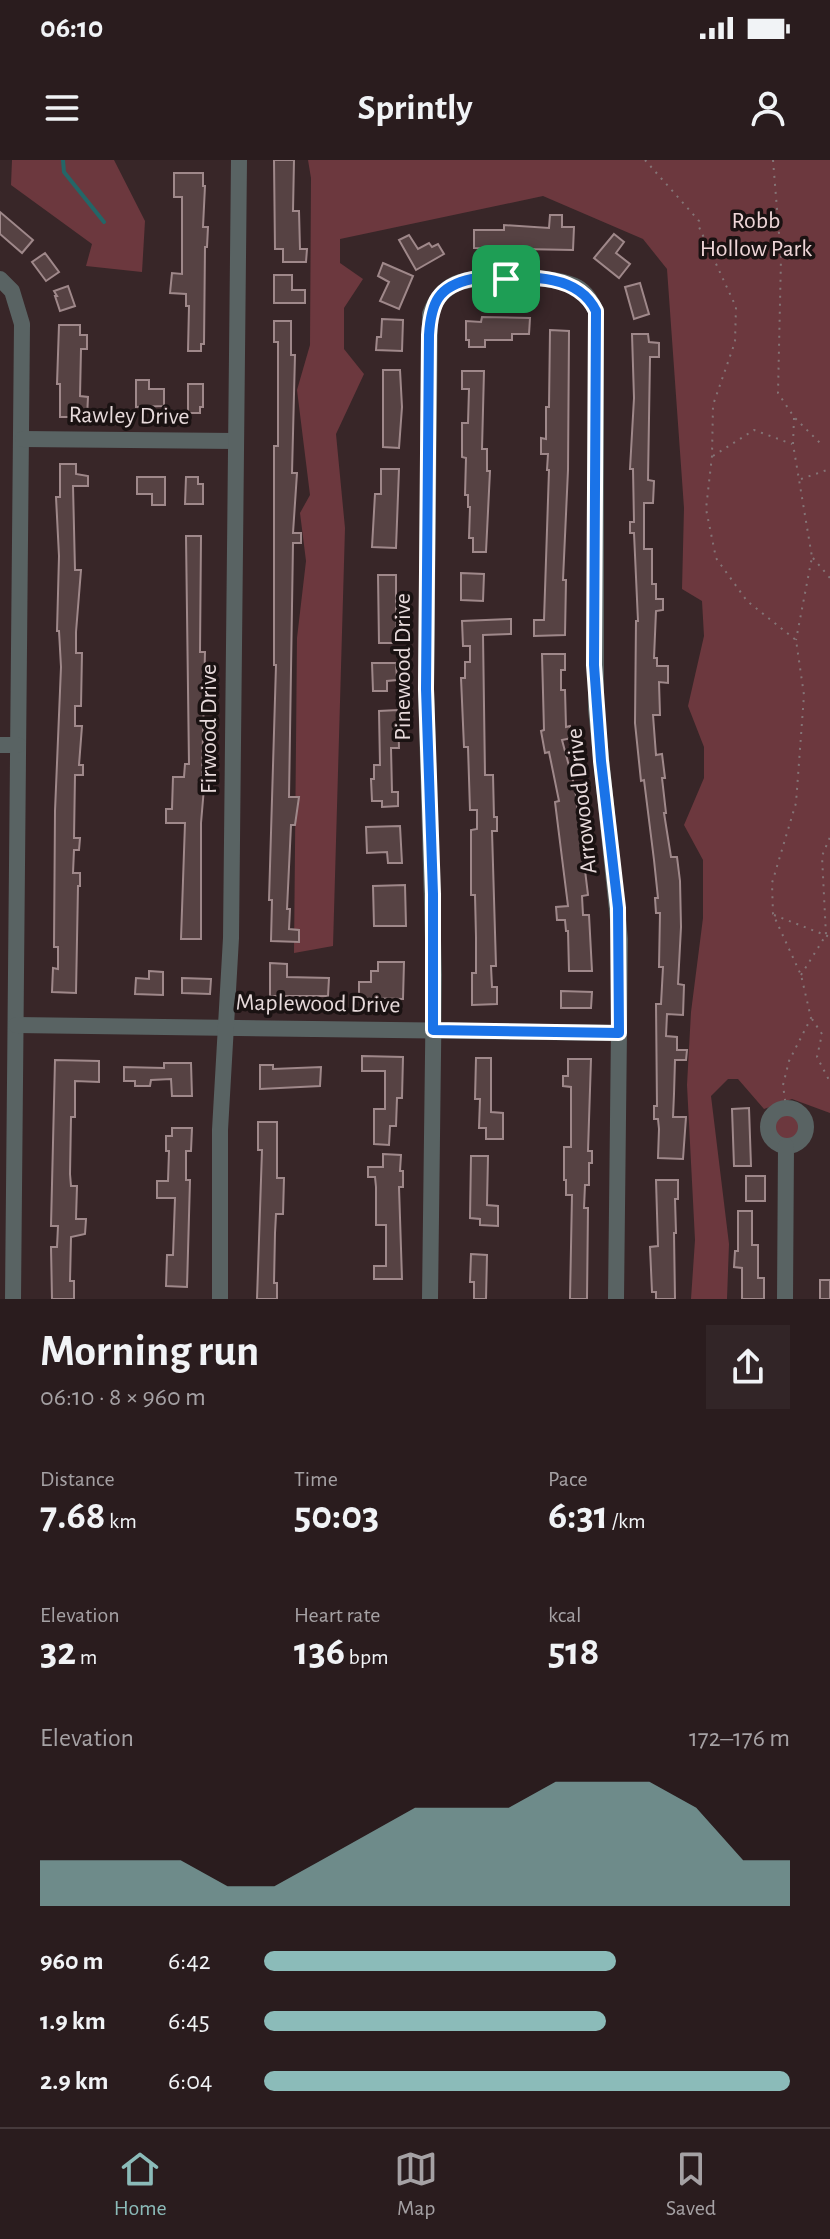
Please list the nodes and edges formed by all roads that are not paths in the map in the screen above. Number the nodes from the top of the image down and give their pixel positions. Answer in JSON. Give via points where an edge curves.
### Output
{"nodes":[{"id":1,"x":239,"y":160,"type":"edge"},
{"id":2,"x":0,"y":279,"type":"edge"},
{"id":3,"x":590,"y":299,"type":"joint"},
{"id":4,"x":23,"y":439,"type":"junction"},
{"id":5,"x":235,"y":441,"type":"junction"},
{"id":6,"x":0,"y":745,"type":"edge"},
{"id":7,"x":18,"y":745,"type":"junction"},
{"id":8,"x":16,"y":1025,"type":"junction"},
{"id":9,"x":225,"y":1027,"type":"junction"},
{"id":10,"x":433,"y":1030,"type":"junction"},
{"id":11,"x":619,"y":1033,"type":"junction"},
{"id":12,"x":786,"y":1146,"type":"junction"},
{"id":13,"x":6,"y":1276,"type":"edge"},
{"id":14,"x":13,"y":1299,"type":"edge"},
{"id":15,"x":220,"y":1299,"type":"edge"},
{"id":16,"x":430,"y":1299,"type":"edge"},
{"id":17,"x":616,"y":1299,"type":"edge"},
{"id":18,"x":785,"y":1299,"type":"edge"}],
"edges":[{"from":1,"to":5,"type":"street","name":"Firwood Drive"},
{"from":2,"to":4,"type":"street","via":[[12,291],[22,324]]},
{"from":3,"to":10,"type":"street","name":"Pinewood Drive","via":[[579,288],[555,280],[472,279],[443,291],[430,314],[426,689]]},
{"from":3,"to":11,"type":"street","name":"Arrowood Drive","via":[[598,328],[595,694],[618,908]]},
{"from":4,"to":5,"type":"street","name":"Rawley Drive"},
{"from":4,"to":7,"type":"street"},
{"from":5,"to":9,"type":"street","name":"Firwood Drive","via":[[231,938]]},
{"from":6,"to":7,"type":"street"},
{"from":7,"to":8,"type":"street"},
{"from":8,"to":9,"type":"street","name":"Maplewood Drive"},
{"from":8,"to":13,"type":"street"},
{"from":9,"to":10,"type":"street","name":"Maplewood Drive"},
{"from":9,"to":15,"type":"street","name":"Firwood Drive"},
{"from":10,"to":11,"type":"street","name":"Maplewood Drive"},
{"from":10,"to":16,"type":"street","name":"Pinewood Drive"},
{"from":11,"to":17,"type":"street","name":"Arrowood Drive"},
{"from":12,"to":12,"type":"street","via":[[773,1141],[767,1128],[772,1114],[786,1107],[802,1113],[807,1128],[800,1141]]},
{"from":12,"to":18,"type":"street"},
{"from":13,"to":14,"type":"street"}]}
